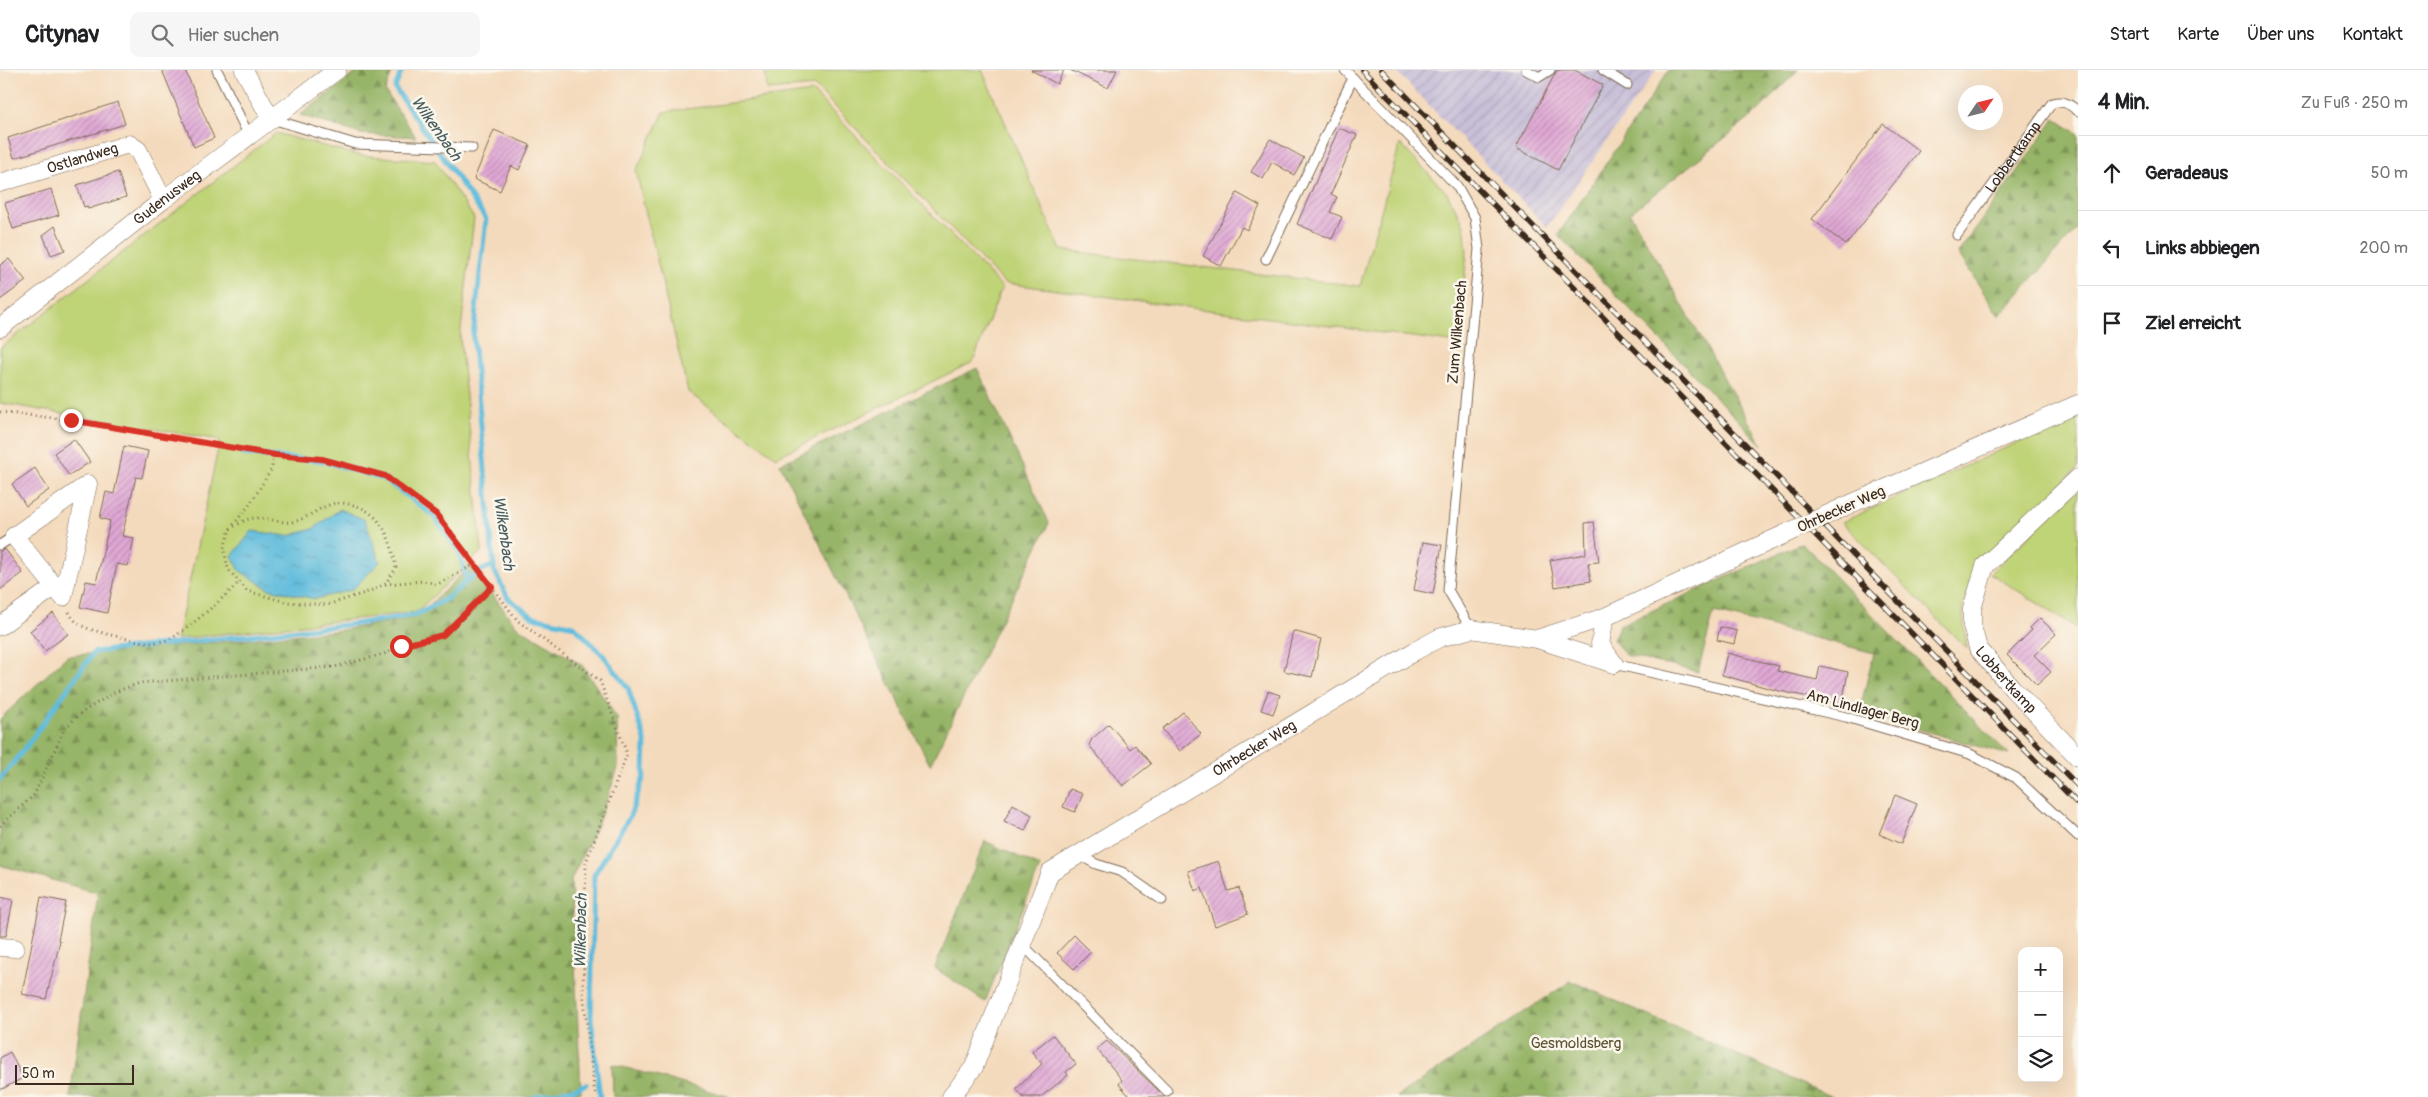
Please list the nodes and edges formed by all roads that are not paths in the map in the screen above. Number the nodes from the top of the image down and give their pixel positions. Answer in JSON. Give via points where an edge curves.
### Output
{"nodes":[{"id":1,"x":217,"y":70,"type":"edge"},
{"id":2,"x":244,"y":70,"type":"edge"},
{"id":3,"x":338,"y":70,"type":"edge"},
{"id":4,"x":1344,"y":70,"type":"edge"},
{"id":5,"x":1526,"y":70,"type":"edge"},
{"id":6,"x":1550,"y":70,"type":"edge"},
{"id":7,"x":1603,"y":70,"type":"edge"},
{"id":8,"x":1353,"y":78,"type":"junction"},
{"id":9,"x":1627,"y":85,"type":"dead end"},
{"id":10,"x":2078,"y":112,"type":"edge"},
{"id":11,"x":271,"y":119,"type":"junction"},
{"id":12,"x":249,"y":136,"type":"junction"},
{"id":13,"x":472,"y":148,"type":"dead end"},
{"id":14,"x":0,"y":183,"type":"edge"},
{"id":15,"x":163,"y":200,"type":"junction"},
{"id":16,"x":1957,"y":235,"type":"dead end"},
{"id":17,"x":1266,"y":259,"type":"dead end"},
{"id":18,"x":0,"y":328,"type":"edge"},
{"id":19,"x":2078,"y":404,"type":"edge"},
{"id":20,"x":2078,"y":478,"type":"edge"},
{"id":21,"x":7,"y":540,"type":"edge"},
{"id":22,"x":58,"y":592,"type":"junction"},
{"id":23,"x":1605,"y":617,"type":"junction"},
{"id":24,"x":0,"y":626,"type":"edge"},
{"id":25,"x":1472,"y":629,"type":"junction"},
{"id":26,"x":1537,"y":640,"type":"junction"},
{"id":27,"x":1614,"y":664,"type":"junction"},
{"id":28,"x":2078,"y":757,"type":"edge"},
{"id":29,"x":2078,"y":836,"type":"edge"},
{"id":30,"x":1079,"y":855,"type":"junction"},
{"id":31,"x":1162,"y":900,"type":"dead end"},
{"id":32,"x":1021,"y":942,"type":"junction"},
{"id":33,"x":1167,"y":1091,"type":"dead end"},
{"id":34,"x":951,"y":1097,"type":"edge"}],
"edges":[{"from":1,"to":12,"type":"lane"},
{"from":2,"to":11,"type":"street"},
{"from":3,"to":11,"type":"street","name":"Gudenusweg"},
{"from":4,"to":8,"type":"lane","name":"Zum Wilkenbach"},
{"from":5,"to":6,"type":"lane","via":[[1540,77]]},
{"from":7,"to":9,"type":"lane"},
{"from":8,"to":17,"type":"lane"},
{"from":8,"to":25,"type":"lane","name":"Zum Wilkenbach","via":[[1457,186],[1475,218],[1479,249],[1448,590]]},
{"from":10,"to":16,"type":"lane","name":"Lobbertkamp","via":[[2068,103],[2052,103]]},
{"from":11,"to":12,"type":"street","name":"Gudenusweg"},
{"from":11,"to":13,"type":"lane","via":[[355,144]]},
{"from":12,"to":15,"type":"street","name":"Gudenusweg"},
{"from":14,"to":15,"type":"street","name":"Ostlandweg","via":[[129,144],[138,150]]},
{"from":15,"to":18,"type":"street","name":"Gudenusweg"},
{"from":19,"to":23,"type":"street","name":"Ohrbecker Weg","bridge":true},
{"from":20,"to":28,"type":"street","name":"Lobbertkamp","via":[[1986,566],[1972,608],[1972,626],[1978,648]]},
{"from":21,"to":22,"type":"street"},
{"from":21,"to":22,"type":"street","via":[[88,484]]},
{"from":22,"to":24,"type":"street"},
{"from":23,"to":26,"type":"street","name":"Ohrbecker Weg"},
{"from":23,"to":27,"type":"street","via":[[1600,644]]},
{"from":25,"to":26,"type":"street","name":"Ohrbecker Weg"},
{"from":25,"to":30,"type":"street","name":"Ohrbecker Weg","via":[[1439,638],[1415,650]]},
{"from":26,"to":27,"type":"street","name":"Ohrbecker Weg"},
{"from":27,"to":29,"type":"lane","name":"Am Lindlager Berg","via":[[1846,717],[1970,754],[2016,778]]},
{"from":30,"to":31,"type":"lane","via":[[1122,872]]},
{"from":30,"to":32,"type":"street","name":"Ohrbecker Weg","via":[[1050,872]]},
{"from":32,"to":33,"type":"lane"},
{"from":32,"to":34,"type":"street","name":"Ohrbecker Weg","via":[[974,1067]]}]}
